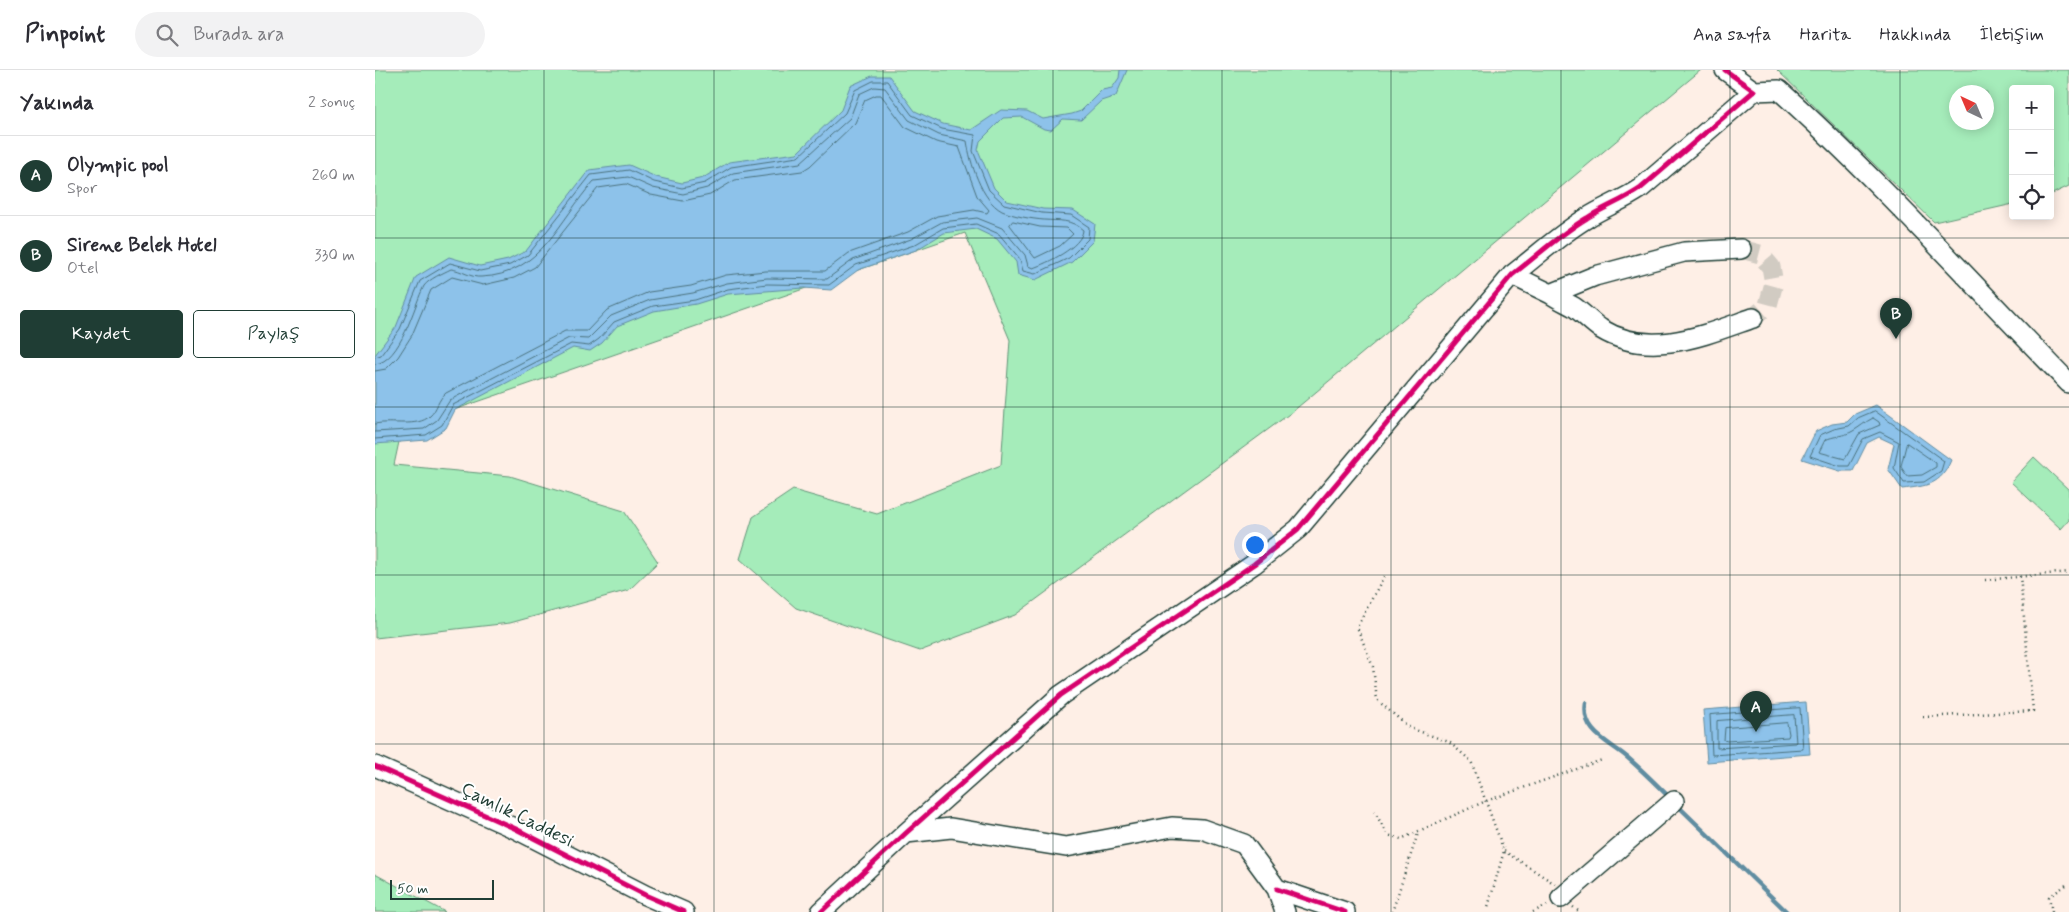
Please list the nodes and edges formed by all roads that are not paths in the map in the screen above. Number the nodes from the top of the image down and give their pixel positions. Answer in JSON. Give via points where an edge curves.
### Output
{"nodes":[{"id":1,"x":1725,"y":70,"type":"edge"},
{"id":2,"x":1754,"y":91,"type":"junction"},
{"id":3,"x":1741,"y":249,"type":"tunnel mouth"},
{"id":4,"x":1512,"y":275,"type":"junction"},
{"id":5,"x":1551,"y":294,"type":"junction"},
{"id":6,"x":1753,"y":318,"type":"tunnel mouth"},
{"id":7,"x":2066,"y":373,"type":"edge"},
{"id":8,"x":375,"y":766,"type":"edge"},
{"id":9,"x":1673,"y":801,"type":"dead end"},
{"id":10,"x":906,"y":833,"type":"junction"},
{"id":11,"x":1277,"y":889,"type":"junction"},
{"id":12,"x":645,"y":895,"type":"junction"},
{"id":13,"x":842,"y":895,"type":"junction"},
{"id":14,"x":1561,"y":898,"type":"road end"},
{"id":15,"x":664,"y":912,"type":"edge"},
{"id":16,"x":684,"y":912,"type":"edge"},
{"id":17,"x":811,"y":912,"type":"edge"},
{"id":18,"x":821,"y":912,"type":"edge"},
{"id":19,"x":1285,"y":912,"type":"edge"},
{"id":20,"x":1345,"y":912,"type":"edge"}],
"edges":[{"from":1,"to":2,"type":"street"},
{"from":2,"to":4,"type":"street","via":[[1641,188],[1623,201],[1587,217]]},
{"from":2,"to":7,"type":"street","via":[[1779,90],[1815,122]]},
{"from":3,"to":5,"type":"street","via":[[1675,254],[1595,276]]},
{"from":4,"to":5,"type":"street"},
{"from":4,"to":10,"type":"street","via":[[1298,529],[1254,564],[1061,695]]},
{"from":5,"to":6,"type":"street","via":[[1624,340],[1655,345],[1693,339]]},
{"from":8,"to":12,"type":"street","name":"Çamlık Caddesi","via":[[516,829]]},
{"from":9,"to":14,"type":"street"},
{"from":10,"to":11,"type":"street","via":[[951,828],[1066,848],[1172,828],[1202,829],[1243,844]]},
{"from":10,"to":13,"type":"street"},
{"from":11,"to":19,"type":"street"},
{"from":11,"to":20,"type":"street"},
{"from":12,"to":15,"type":"street"},
{"from":12,"to":16,"type":"street"},
{"from":13,"to":17,"type":"street"},
{"from":13,"to":18,"type":"street"}]}
